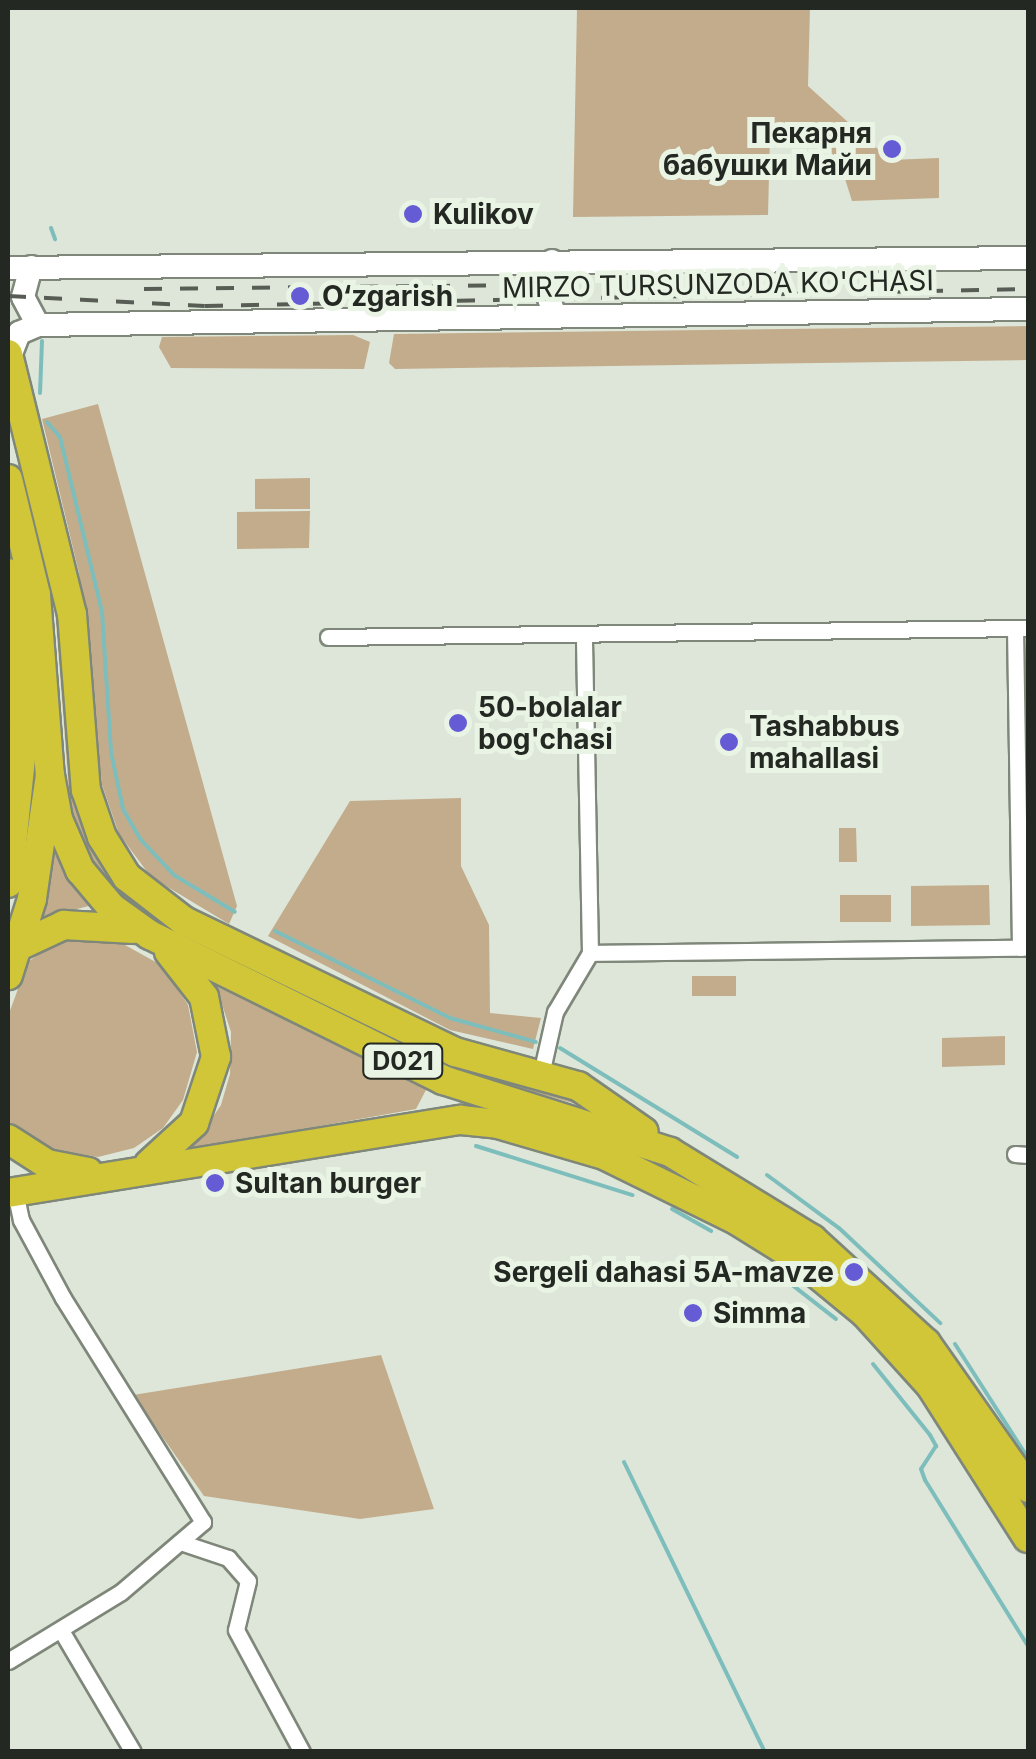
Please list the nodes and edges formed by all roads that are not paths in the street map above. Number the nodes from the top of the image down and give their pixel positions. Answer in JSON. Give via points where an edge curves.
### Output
{"nodes":[{"id":1,"x":1028,"y":258,"type":"edge"},
{"id":2,"x":552,"y":261,"type":"junction"},
{"id":3,"x":19,"y":267,"type":"edge"},
{"id":4,"x":1028,"y":310,"type":"edge"},
{"id":5,"x":556,"y":316,"type":"junction"},
{"id":6,"x":38,"y":324,"type":"junction"},
{"id":7,"x":8,"y":356,"type":"edge"},
{"id":8,"x":8,"y":479,"type":"edge"},
{"id":9,"x":48,"y":498,"type":"junction"},
{"id":10,"x":18,"y":566,"type":"edge"},
{"id":11,"x":1022,"y":628,"type":"edge"},
{"id":12,"x":584,"y":634,"type":"junction"},
{"id":13,"x":328,"y":637,"type":"dead end"},
{"id":14,"x":50,"y":774,"type":"junction"},
{"id":15,"x":8,"y":883,"type":"edge"},
{"id":16,"x":150,"y":935,"type":"junction"},
{"id":17,"x":14,"y":946,"type":"edge"},
{"id":18,"x":1024,"y":948,"type":"edge"},
{"id":19,"x":590,"y":953,"type":"junction"},
{"id":20,"x":8,"y":975,"type":"edge"},
{"id":21,"x":540,"y":1074,"type":"junction"},
{"id":22,"x":454,"y":1084,"type":"junction"},
{"id":23,"x":445,"y":1122,"type":"junction"},
{"id":24,"x":8,"y":1139,"type":"edge"},
{"id":25,"x":670,"y":1152,"type":"junction"},
{"id":26,"x":127,"y":1171,"type":"junction"},
{"id":27,"x":11,"y":1193,"type":"edge"},
{"id":28,"x":1028,"y":1488,"type":"edge"},
{"id":29,"x":1028,"y":1538,"type":"edge"},
{"id":30,"x":180,"y":1542,"type":"junction"},
{"id":31,"x":62,"y":1632,"type":"junction"},
{"id":32,"x":8,"y":1661,"type":"edge"},
{"id":33,"x":133,"y":1752,"type":"edge"},
{"id":34,"x":302,"y":1752,"type":"edge"}],
"edges":[{"from":1,"to":2,"type":"main road","name":"MIRZO TURSUNZODA KO'CHASI"},
{"from":2,"to":3,"type":"main road","name":"MIRZO TURSUNZODA KO'CHASI"},
{"from":2,"to":5,"type":"main road","via":[[546,290]]},
{"from":3,"to":6,"type":"main road","via":[[23,297]]},
{"from":4,"to":5,"type":"main road","name":"MIRZO TURSUNZODA KO'CHASI"},
{"from":5,"to":6,"type":"main road","name":"MIRZO TURSUNZODA KO'CHASI"},
{"from":6,"to":7,"type":"main road","via":[[19,334]]},
{"from":7,"to":9,"type":"highway"},
{"from":8,"to":10,"type":"highway"},
{"from":9,"to":10,"type":"highway"},
{"from":9,"to":21,"type":"highway","via":[[72,614],[86,790],[102,836],[128,877],[184,922],[438,1044]]},
{"from":10,"to":14,"type":"highway","via":[[45,662]]},
{"from":10,"to":15,"type":"highway","via":[[24,730]]},
{"from":11,"to":12,"type":"street"},
{"from":11,"to":18,"type":"street"},
{"from":12,"to":13,"type":"street"},
{"from":12,"to":19,"type":"street"},
{"from":14,"to":16,"type":"highway","number":"D021","via":[[58,819],[80,870],[111,907]]},
{"from":14,"to":17,"type":"highway"},
{"from":16,"to":17,"type":"highway","number":"D021","via":[[88,922]]},
{"from":16,"to":22,"type":"highway","number":"D021"},
{"from":16,"to":26,"type":"highway","number":"D021","via":[[200,989],[216,1056],[206,1100],[184,1137],[158,1160]]},
{"from":17,"to":20,"type":"highway"},
{"from":18,"to":19,"type":"street"},
{"from":19,"to":21,"type":"street","via":[[555,1012]]},
{"from":21,"to":25,"type":"highway","via":[[588,1092]]},
{"from":22,"to":23,"type":"highway","via":[[433,1099]]},
{"from":22,"to":25,"type":"highway","number":"D021"},
{"from":23,"to":26,"type":"highway","number":"D021"},
{"from":23,"to":29,"type":"highway","number":"D021","via":[[498,1124],[618,1160],[799,1259],[906,1354]]},
{"from":24,"to":26,"type":"highway","number":"D021","via":[[59,1168]]},
{"from":25,"to":28,"type":"highway","number":"D021","via":[[812,1238],[888,1303],[951,1374]]},
{"from":26,"to":27,"type":"highway","number":"D021"},
{"from":27,"to":30,"type":"street","via":[[63,1298],[203,1522]]},
{"from":30,"to":31,"type":"street"},
{"from":30,"to":34,"type":"street","via":[[228,1558],[248,1580],[236,1630]]},
{"from":31,"to":32,"type":"street"},
{"from":31,"to":33,"type":"street"}]}
